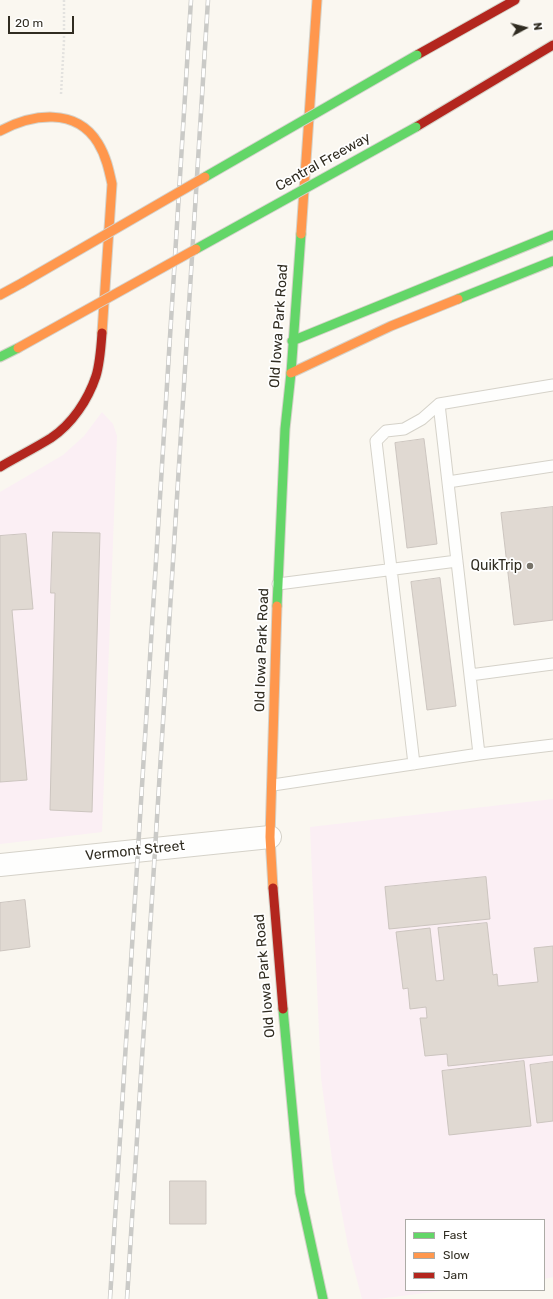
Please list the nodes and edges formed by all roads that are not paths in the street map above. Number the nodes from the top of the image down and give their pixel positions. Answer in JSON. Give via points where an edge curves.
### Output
{"nodes":[{"id":1,"x":317,"y":0,"type":"edge"},
{"id":2,"x":515,"y":0,"type":"edge"},
{"id":3,"x":553,"y":45,"type":"edge"},
{"id":4,"x":0,"y":131,"type":"edge"},
{"id":5,"x":552,"y":238,"type":"edge"},
{"id":6,"x":553,"y":261,"type":"edge"},
{"id":7,"x":0,"y":295,"type":"edge"},
{"id":8,"x":292,"y":341,"type":"junction"},
{"id":9,"x":0,"y":357,"type":"edge"},
{"id":10,"x":291,"y":373,"type":"junction"},
{"id":11,"x":553,"y":386,"type":"edge"},
{"id":12,"x":439,"y":404,"type":"junction"},
{"id":13,"x":553,"y":466,"type":"edge"},
{"id":14,"x":0,"y":467,"type":"edge"},
{"id":15,"x":448,"y":482,"type":"junction"},
{"id":16,"x":457,"y":561,"type":"junction"},
{"id":17,"x":391,"y":569,"type":"junction"},
{"id":18,"x":278,"y":584,"type":"junction"},
{"id":19,"x":553,"y":664,"type":"edge"},
{"id":20,"x":470,"y":675,"type":"junction"},
{"id":21,"x":553,"y":745,"type":"edge"},
{"id":22,"x":479,"y":754,"type":"junction"},
{"id":23,"x":414,"y":764,"type":"junction"},
{"id":24,"x":272,"y":785,"type":"junction"},
{"id":25,"x":270,"y":837,"type":"junction"},
{"id":26,"x":0,"y":865,"type":"edge"},
{"id":27,"x":323,"y":1299,"type":"edge"}],
"edges":[{"from":1,"to":8,"type":"main road","name":"Old Iowa Park Road"},
{"from":2,"to":7,"type":"main road","bridge":true},
{"from":3,"to":9,"type":"main road","name":"Central Freeway","bridge":true,"via":[[416,127]]},
{"from":4,"to":14,"type":"main road","via":[[36,117],[62,117],[84,127],[98,143],[107,163],[112,184],[101,350],[96,376],[73,418],[52,438]]},
{"from":5,"to":8,"type":"main road"},
{"from":6,"to":10,"type":"main road","via":[[391,326]]},
{"from":8,"to":10,"type":"main road","name":"Old Iowa Park Road"},
{"from":10,"to":18,"type":"main road","name":"Old Iowa Park Road","via":[[285,429]]},
{"from":11,"to":12,"type":"lane"},
{"from":12,"to":15,"type":"lane"},
{"from":12,"to":17,"type":"lane","via":[[422,419],[404,429],[386,431],[376,441]]},
{"from":13,"to":15,"type":"lane"},
{"from":15,"to":16,"type":"lane"},
{"from":16,"to":17,"type":"lane"},
{"from":16,"to":20,"type":"lane"},
{"from":17,"to":18,"type":"lane"},
{"from":17,"to":23,"type":"lane"},
{"from":18,"to":24,"type":"main road","name":"Old Iowa Park Road"},
{"from":19,"to":20,"type":"lane"},
{"from":20,"to":22,"type":"lane"},
{"from":21,"to":22,"type":"lane"},
{"from":22,"to":23,"type":"lane"},
{"from":23,"to":24,"type":"lane"},
{"from":24,"to":25,"type":"main road","name":"Old Iowa Park Road"},
{"from":25,"to":26,"type":"street","name":"Vermont Street"},
{"from":25,"to":27,"type":"main road","name":"Old Iowa Park Road","via":[[274,924],[300,1192]]}]}
